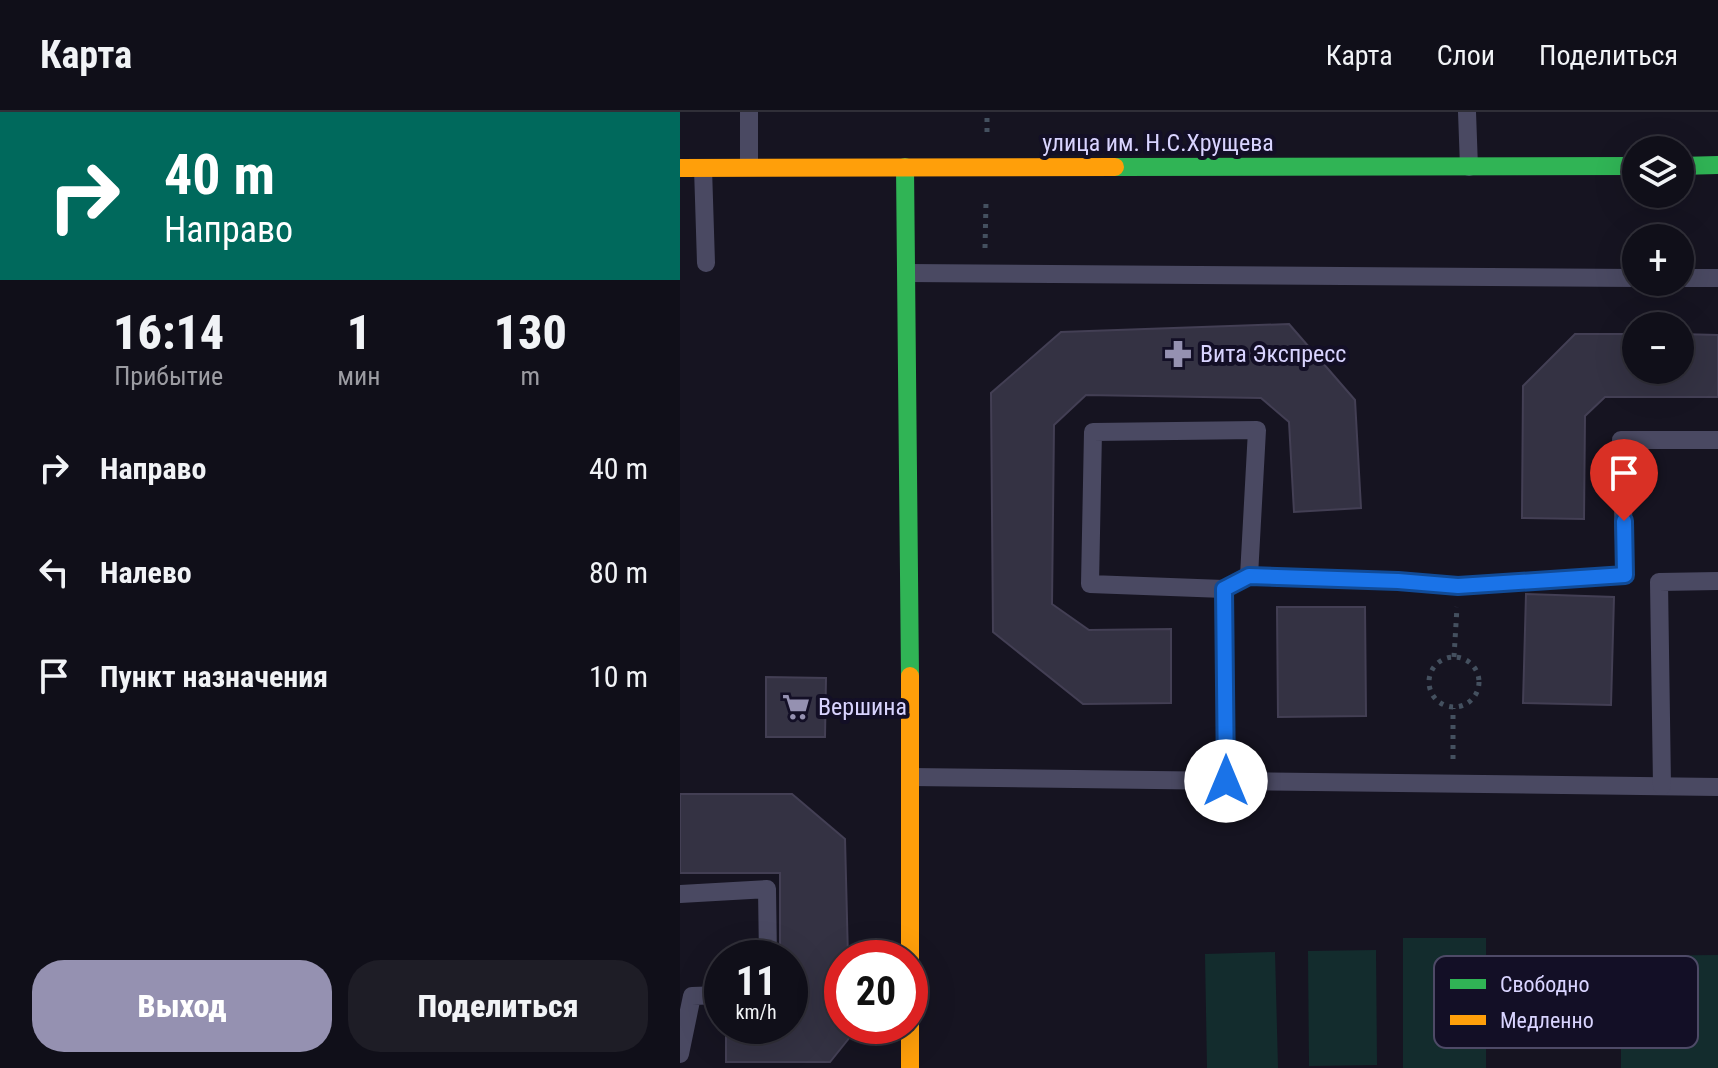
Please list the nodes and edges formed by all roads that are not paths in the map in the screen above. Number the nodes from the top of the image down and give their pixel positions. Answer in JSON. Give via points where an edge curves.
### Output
{"nodes":[{"id":1,"x":749,"y":112,"type":"edge"},
{"id":2,"x":1467,"y":112,"type":"edge"},
{"id":3,"x":1718,"y":165,"type":"edge"},
{"id":4,"x":749,"y":166,"type":"junction"},
{"id":5,"x":1622,"y":166,"type":"edge"},
{"id":6,"x":1694,"y":166,"type":"edge"},
{"id":7,"x":905,"y":167,"type":"junction"},
{"id":8,"x":1469,"y":167,"type":"junction"},
{"id":9,"x":680,"y":168,"type":"edge"},
{"id":10,"x":703,"y":168,"type":"junction"},
{"id":11,"x":706,"y":263,"type":"dead end"},
{"id":12,"x":907,"y":273,"type":"junction"},
{"id":13,"x":1622,"y":278,"type":"edge"},
{"id":14,"x":1694,"y":278,"type":"edge"},
{"id":15,"x":1718,"y":278,"type":"edge"},
{"id":16,"x":1718,"y":440,"type":"edge"},
{"id":17,"x":1625,"y":575,"type":"junction"},
{"id":18,"x":1249,"y":576,"type":"junction"},
{"id":19,"x":1718,"y":581,"type":"edge"},
{"id":20,"x":1659,"y":582,"type":"junction"},
{"id":21,"x":1224,"y":589,"type":"junction"},
{"id":22,"x":911,"y":777,"type":"junction"},
{"id":23,"x":1226,"y":781,"type":"junction"},
{"id":24,"x":1662,"y":786,"type":"junction"},
{"id":25,"x":1718,"y":787,"type":"edge"},
{"id":26,"x":680,"y":894,"type":"edge"},
{"id":27,"x":768,"y":940,"type":"edge"},
{"id":28,"x":704,"y":996,"type":"edge"},
{"id":29,"x":680,"y":1054,"type":"edge"},
{"id":30,"x":910,"y":1068,"type":"edge"}],
"edges":[{"from":1,"to":4,"type":"lane"},
{"from":2,"to":8,"type":"lane"},
{"from":3,"to":6,"type":"main road"},
{"from":4,"to":7,"type":"main road","name":"улица им. Н.С.Хрущева"},
{"from":4,"to":10,"type":"main road","name":"улица им. Н.С.Хрущева"},
{"from":5,"to":8,"type":"main road","name":"улица им. Н.С.Хрущева"},
{"from":7,"to":8,"type":"main road","name":"улица им. Н.С.Хрущева"},
{"from":7,"to":12,"type":"main road"},
{"from":9,"to":10,"type":"main road","name":"улица им. Н.С.Хрущева"},
{"from":10,"to":11,"type":"lane"},
{"from":12,"to":13,"type":"lane"},
{"from":12,"to":22,"type":"main road"},
{"from":14,"to":15,"type":"lane"},
{"from":16,"to":17,"type":"lane","via":[[1621,440]]},
{"from":17,"to":18,"type":"lane","via":[[1458,586]]},
{"from":17,"to":20,"type":"lane"},
{"from":18,"to":21,"type":"lane"},
{"from":18,"to":21,"type":"lane","via":[[1257,430],[1093,432],[1090,584]]},
{"from":19,"to":20,"type":"lane"},
{"from":20,"to":24,"type":"lane"},
{"from":21,"to":23,"type":"lane"},
{"from":22,"to":23,"type":"lane"},
{"from":22,"to":30,"type":"main road"},
{"from":23,"to":24,"type":"lane"},
{"from":24,"to":25,"type":"lane"},
{"from":26,"to":27,"type":"lane","via":[[767,889]]},
{"from":28,"to":29,"type":"lane","via":[[692,996]]}]}
